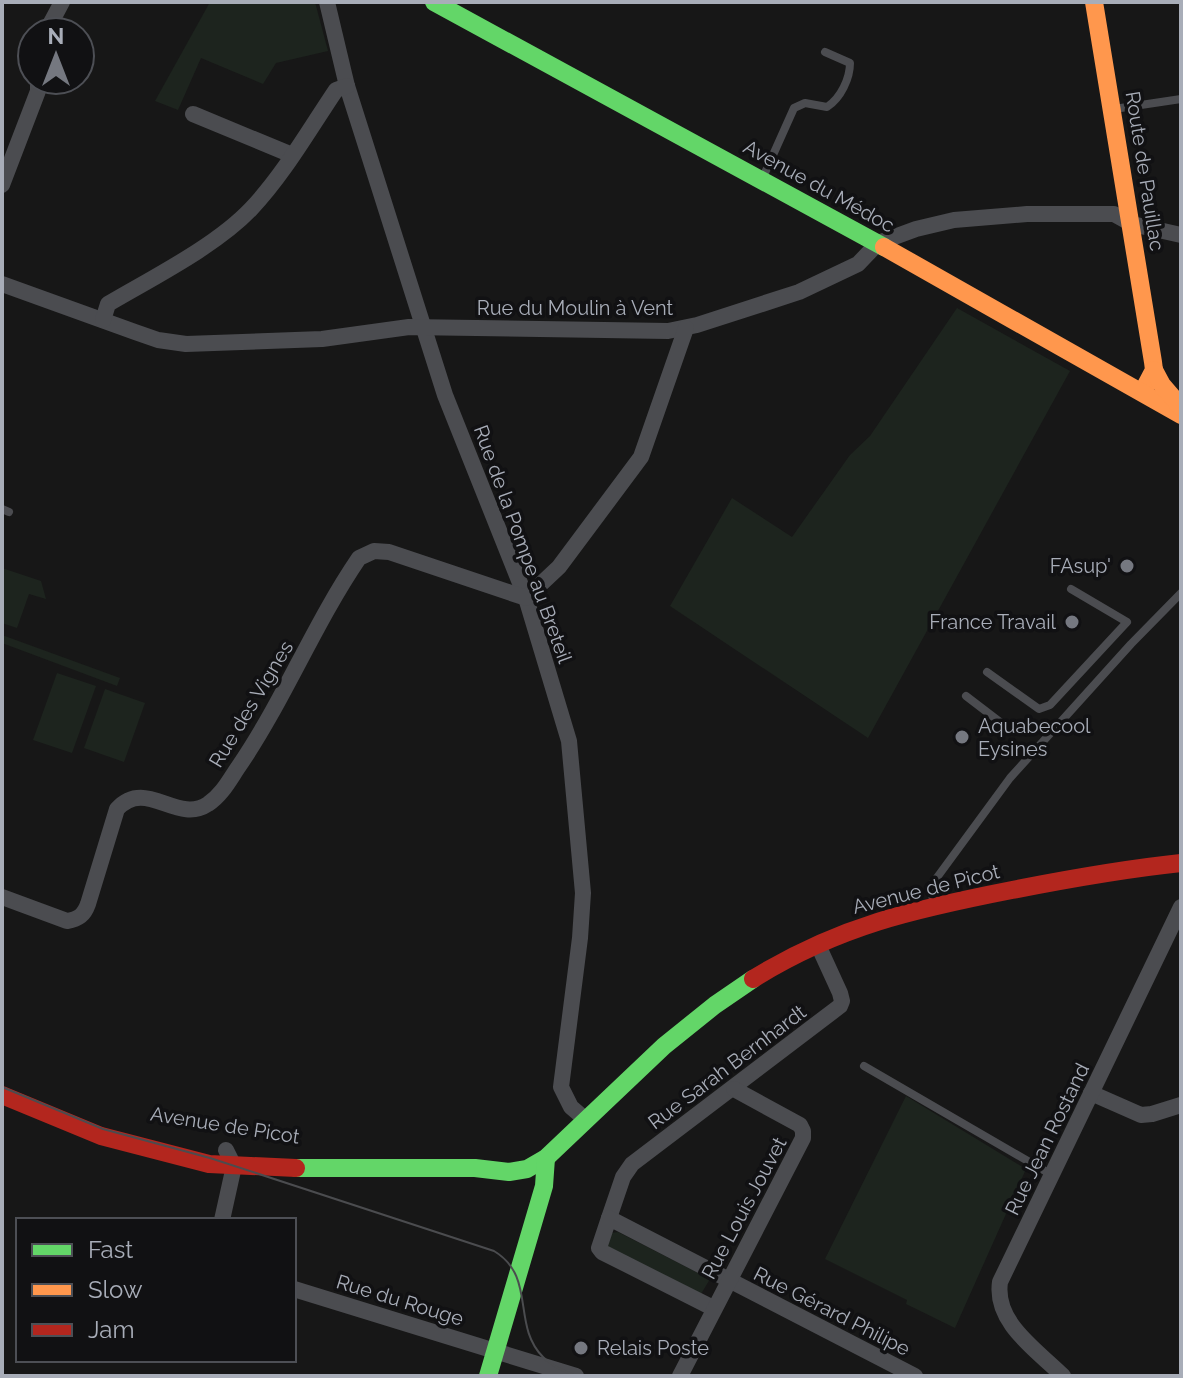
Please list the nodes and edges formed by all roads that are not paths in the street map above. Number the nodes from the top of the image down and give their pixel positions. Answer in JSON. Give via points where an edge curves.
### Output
{"nodes":[{"id":1,"x":327,"y":2,"type":"edge"},
{"id":2,"x":434,"y":2,"type":"edge"},
{"id":3,"x":1094,"y":2,"type":"edge"},
{"id":4,"x":825,"y":52,"type":"dead end"},
{"id":5,"x":347,"y":86,"type":"junction"},
{"id":6,"x":36,"y":96,"type":"edge"},
{"id":7,"x":1181,"y":99,"type":"edge"},
{"id":8,"x":1113,"y":109,"type":"junction"},
{"id":9,"x":193,"y":114,"type":"dead end"},
{"id":10,"x":292,"y":155,"type":"junction"},
{"id":11,"x":762,"y":180,"type":"junction"},
{"id":12,"x":2,"y":185,"type":"edge"},
{"id":13,"x":1132,"y":224,"type":"junction"},
{"id":14,"x":1181,"y":235,"type":"edge"},
{"id":15,"x":878,"y":243,"type":"junction"},
{"id":16,"x":2,"y":284,"type":"edge"},
{"id":17,"x":103,"y":320,"type":"junction"},
{"id":18,"x":424,"y":327,"type":"junction"},
{"id":19,"x":686,"y":328,"type":"junction"},
{"id":20,"x":1154,"y":370,"type":"junction"},
{"id":21,"x":1143,"y":392,"type":"junction"},
{"id":22,"x":1181,"y":407,"type":"edge"},
{"id":23,"x":1181,"y":415,"type":"edge"},
{"id":24,"x":1071,"y":589,"type":"dead end"},
{"id":25,"x":1181,"y":593,"type":"edge"},
{"id":26,"x":526,"y":598,"type":"junction"},
{"id":27,"x":987,"y":672,"type":"dead end"},
{"id":28,"x":966,"y":696,"type":"dead end"},
{"id":29,"x":1000,"y":722,"type":"dead end"},
{"id":30,"x":1181,"y":863,"type":"edge"},
{"id":31,"x":2,"y":897,"type":"edge"},
{"id":32,"x":935,"y":907,"type":"junction"},
{"id":33,"x":1181,"y":907,"type":"edge"},
{"id":34,"x":818,"y":945,"type":"junction"},
{"id":35,"x":864,"y":1066,"type":"dead end"},
{"id":36,"x":2,"y":1079,"type":"edge"},
{"id":37,"x":734,"y":1089,"type":"junction"},
{"id":38,"x":1091,"y":1093,"type":"junction"},
{"id":39,"x":2,"y":1095,"type":"edge"},
{"id":40,"x":1181,"y":1105,"type":"edge"},
{"id":41,"x":580,"y":1115,"type":"junction"},
{"id":42,"x":544,"y":1151,"type":"junction"},
{"id":43,"x":230,"y":1158,"type":"junction"},
{"id":44,"x":475,"y":1168,"type":"junction"},
{"id":45,"x":527,"y":1169,"type":"junction"},
{"id":46,"x":1053,"y":1176,"type":"junction"},
{"id":47,"x":536,"y":1204,"type":"junction"},
{"id":48,"x":222,"y":1218,"type":"edge"},
{"id":49,"x":609,"y":1218,"type":"junction"},
{"id":50,"x":730,"y":1281,"type":"junction"},
{"id":51,"x":296,"y":1290,"type":"edge"},
{"id":52,"x":713,"y":1308,"type":"junction"},
{"id":53,"x":495,"y":1350,"type":"junction"},
{"id":54,"x":488,"y":1376,"type":"edge"},
{"id":55,"x":576,"y":1376,"type":"edge"},
{"id":56,"x":680,"y":1376,"type":"edge"},
{"id":57,"x":915,"y":1376,"type":"edge"},
{"id":58,"x":1063,"y":1376,"type":"edge"}],
"edges":[{"from":1,"to":5,"type":"street","name":"Rue de la Pompe au Breteil"},
{"from":2,"to":11,"type":"street","name":"Avenue du Médoc"},
{"from":3,"to":8,"type":"street","name":"Route de Pauillac"},
{"from":4,"to":11,"type":"lane","via":[[850,63],[850,74],[827,107],[805,103],[794,108]]},
{"from":5,"to":10,"type":"street","via":[[336,90]]},
{"from":5,"to":18,"type":"street","name":"Rue de la Pompe au Breteil"},
{"from":6,"to":12,"type":"street"},
{"from":7,"to":8,"type":"lane"},
{"from":8,"to":13,"type":"street","name":"Route de Pauillac"},
{"from":9,"to":10,"type":"street"},
{"from":10,"to":17,"type":"street","via":[[249,211],[196,253],[108,304]]},
{"from":11,"to":15,"type":"street","name":"Avenue du Médoc"},
{"from":13,"to":14,"type":"street","name":"Rue du Moulin à Vent"},
{"from":13,"to":15,"type":"street","name":"Rue du Moulin à Vent","via":[[1114,214],[1027,214],[954,220]]},
{"from":13,"to":20,"type":"street","name":"Route de Pauillac"},
{"from":15,"to":19,"type":"street","name":"Rue du Moulin à Vent","via":[[858,264],[814,286]]},
{"from":15,"to":21,"type":"street","name":"Avenue du Médoc"},
{"from":16,"to":17,"type":"street","name":"Rue du Moulin à Vent"},
{"from":17,"to":18,"type":"street","name":"Rue du Moulin à Vent","via":[[158,340],[207,344]]},
{"from":18,"to":19,"type":"street","name":"Rue du Moulin à Vent"},
{"from":18,"to":26,"type":"street","name":"Rue de la Pompe au Breteil","via":[[445,395]]},
{"from":19,"to":26,"type":"street","via":[[641,457],[559,567]]},
{"from":20,"to":21,"type":"street"},
{"from":20,"to":22,"type":"street"},
{"from":21,"to":23,"type":"street","name":"Avenue du Médoc"},
{"from":24,"to":27,"type":"lane","via":[[1127,622],[1050,705],[1039,709]]},
{"from":25,"to":32,"type":"lane","via":[[1010,778],[930,887]]},
{"from":26,"to":31,"type":"street","name":"Rue des Vignes","via":[[389,552],[359,558],[256,741],[219,795],[194,810],[148,798],[123,802],[78,919],[67,921]]},
{"from":26,"to":41,"type":"street","name":"Rue de la Pompe au Breteil","via":[[569,741],[579,830],[580,938],[561,1083]]},
{"from":28,"to":29,"type":"lane"},
{"from":30,"to":32,"type":"street","name":"Avenue de Picot","via":[[1099,872]]},
{"from":32,"to":34,"type":"street","name":"Avenue de Picot","via":[[871,923]]},
{"from":33,"to":38,"type":"street","name":"Rue Jean Rostand"},
{"from":34,"to":37,"type":"street","name":"Rue Sarah Bernhardt","via":[[840,993],[840,1006]]},
{"from":34,"to":41,"type":"street","name":"Avenue de Picot","via":[[743,985]]},
{"from":35,"to":46,"type":"lane"},
{"from":36,"to":43,"type":"street","name":"Avenue de Picot","via":[[107,1123]]},
{"from":37,"to":49,"type":"street","name":"Rue Sarah Bernhardt","via":[[632,1164]]},
{"from":37,"to":50,"type":"street","name":"Rue Louis Jouvet","via":[[800,1125],[803,1138]]},
{"from":38,"to":40,"type":"street","via":[[1141,1115]]},
{"from":38,"to":46,"type":"street","name":"Rue Jean Rostand"},
{"from":39,"to":43,"type":"street","name":"Avenue de Picot","via":[[114,1140],[204,1163]]},
{"from":41,"to":42,"type":"street","name":"Avenue de Picot"},
{"from":42,"to":44,"type":"street","name":"Avenue de Picot"},
{"from":42,"to":45,"type":"street","via":[[529,1158]]},
{"from":42,"to":47,"type":"street","via":[[544,1186]]},
{"from":43,"to":44,"type":"street","name":"Avenue de Picot","via":[[280,1169]]},
{"from":43,"to":48,"type":"street"},
{"from":44,"to":45,"type":"street","name":"Avenue de Picot"},
{"from":45,"to":47,"type":"street"},
{"from":46,"to":58,"type":"street","name":"Rue Jean Rostand","via":[[998,1294],[1010,1323]]},
{"from":47,"to":53,"type":"street"},
{"from":49,"to":50,"type":"street"},
{"from":49,"to":52,"type":"street","name":"Rue Sarah Bernhardt","via":[[602,1252]]},
{"from":50,"to":52,"type":"street","name":"Rue Louis Jouvet"},
{"from":50,"to":57,"type":"street","name":"Rue Gérard Philipe"},
{"from":51,"to":53,"type":"street","name":"Rue du Rouge"},
{"from":52,"to":56,"type":"street","name":"Rue Louis Jouvet"},
{"from":53,"to":54,"type":"street"},
{"from":53,"to":55,"type":"street","name":"Rue du Rouge"}]}
